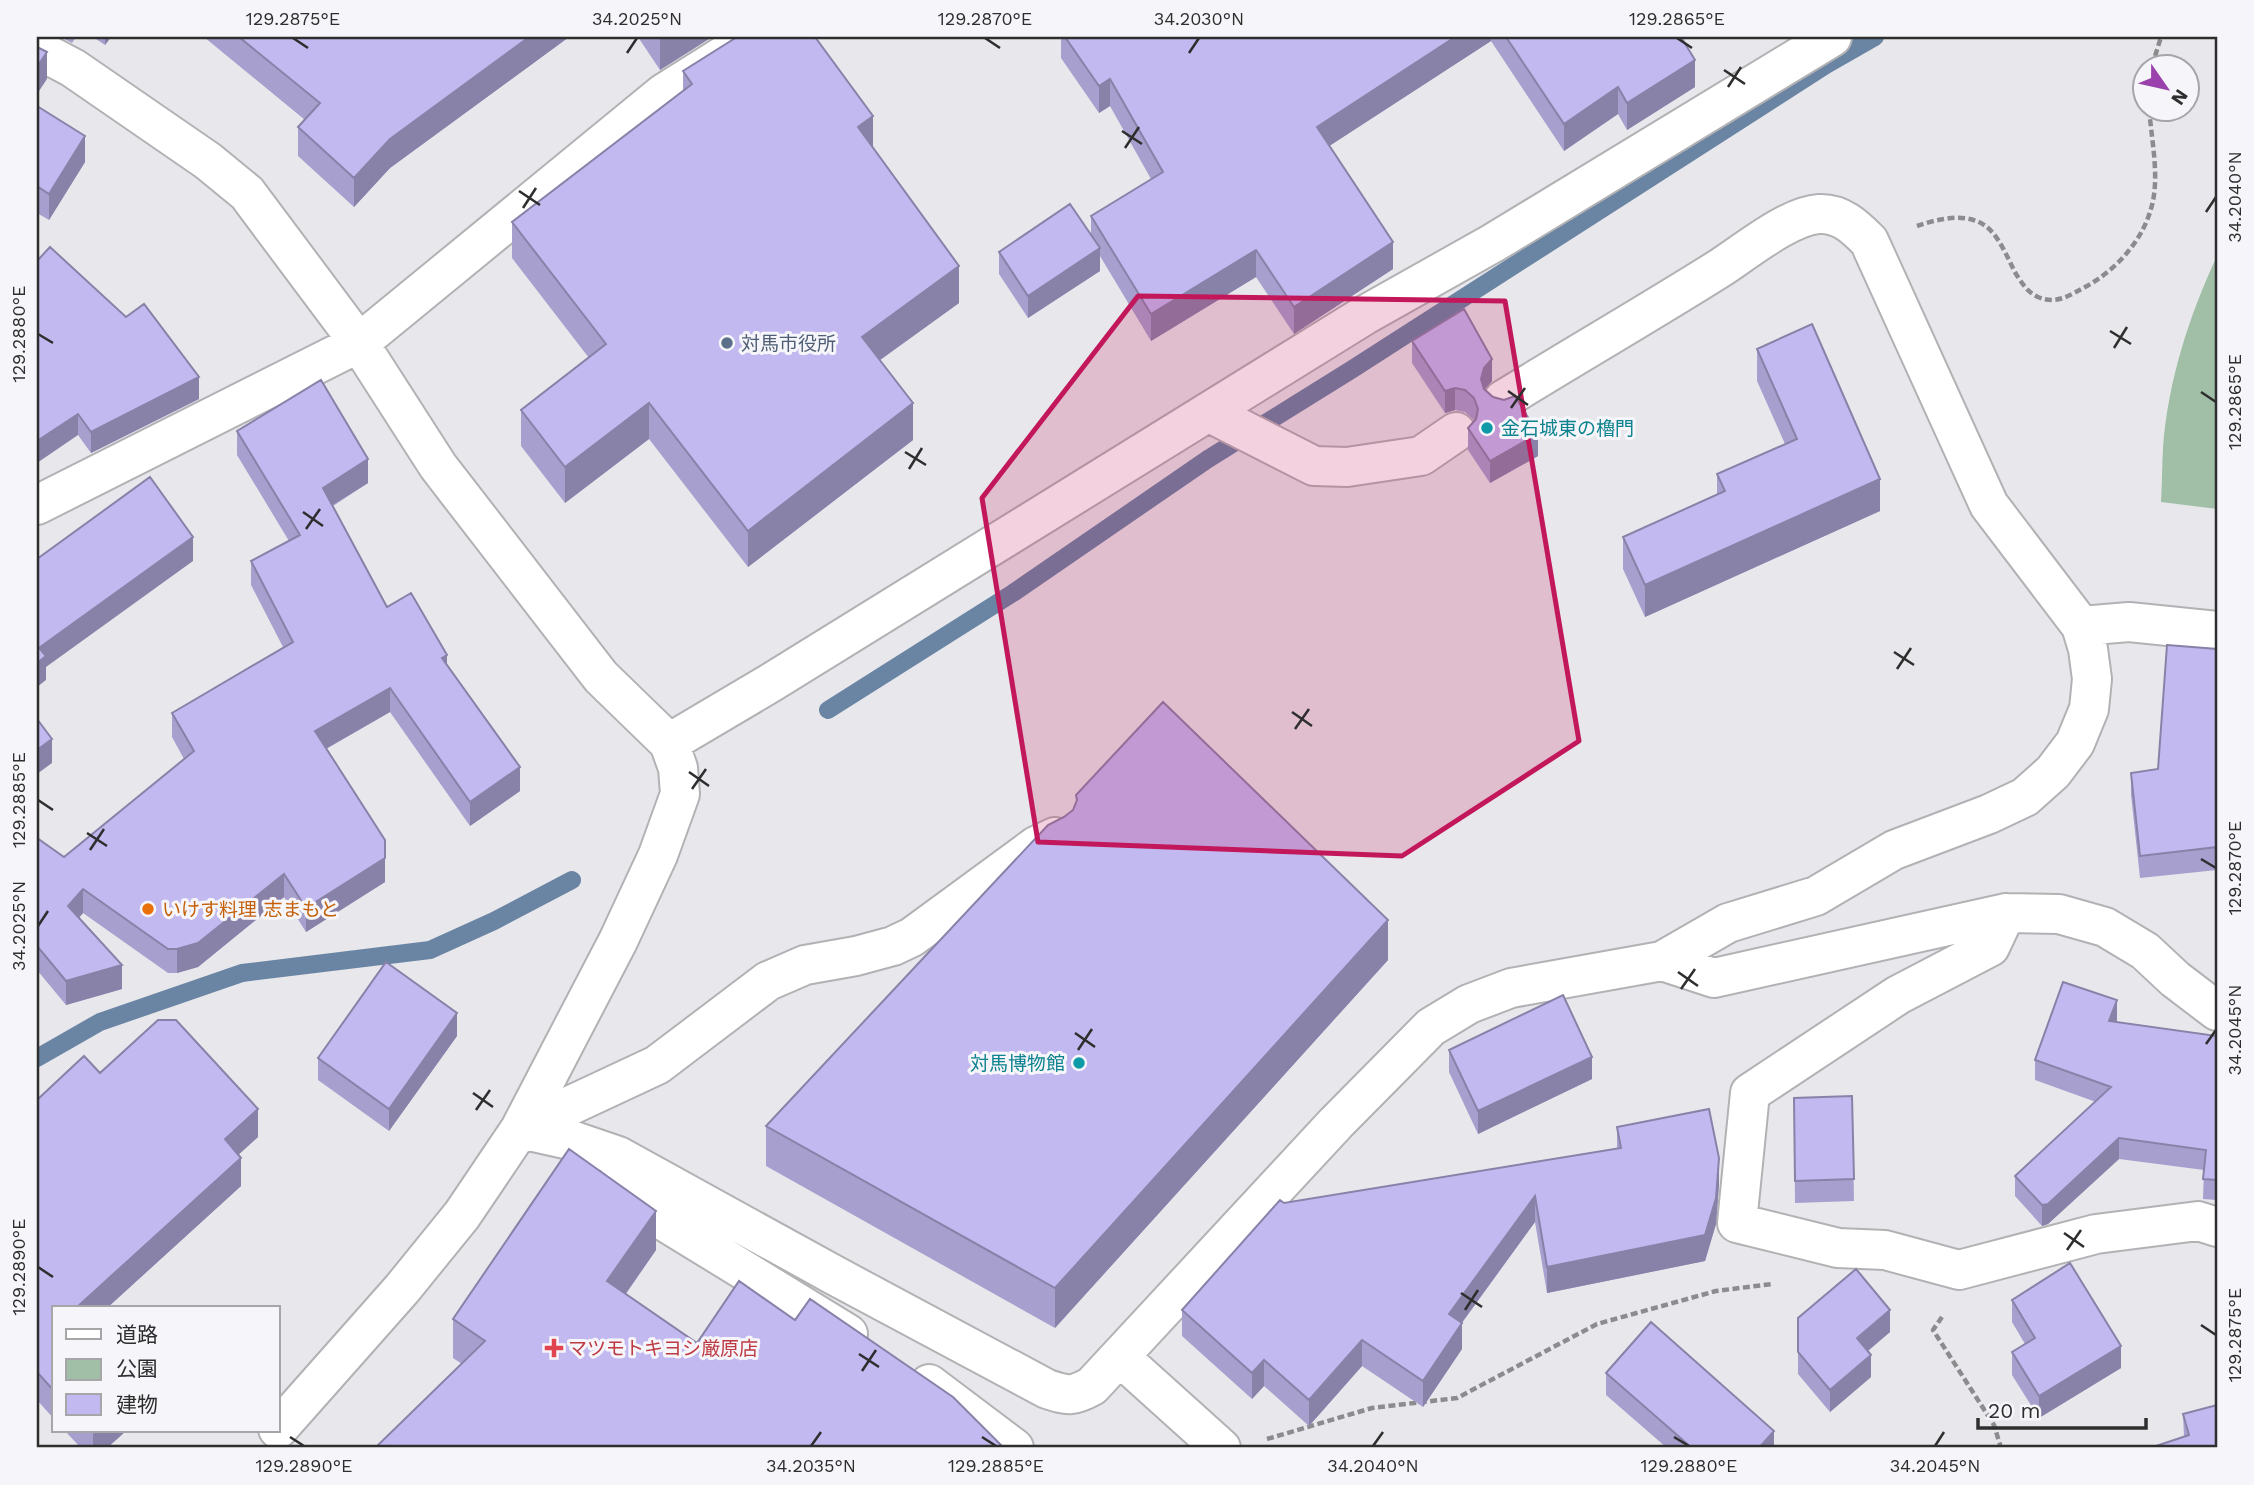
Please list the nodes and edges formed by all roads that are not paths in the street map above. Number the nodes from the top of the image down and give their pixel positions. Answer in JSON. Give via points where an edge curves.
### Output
{"nodes":[{"id":1,"x":753,"y":37,"type":"edge"},
{"id":2,"x":1832,"y":37,"type":"edge"},
{"id":3,"x":37,"y":49,"type":"edge"},
{"id":4,"x":359,"y":343,"type":"junction"},
{"id":5,"x":1503,"y":400,"type":"edge"},
{"id":6,"x":1208,"y":412,"type":"junction"},
{"id":7,"x":1456,"y":432,"type":"dead end"},
{"id":8,"x":37,"y":505,"type":"edge"},
{"id":9,"x":2081,"y":626,"type":"junction"},
{"id":10,"x":2217,"y":631,"type":"edge"},
{"id":11,"x":669,"y":743,"type":"junction"},
{"id":12,"x":1055,"y":837,"type":"edge"},
{"id":13,"x":2006,"y":913,"type":"junction"},
{"id":14,"x":1662,"y":961,"type":"junction"},
{"id":15,"x":2217,"y":1011,"type":"edge"},
{"id":16,"x":520,"y":1129,"type":"junction"},
{"id":17,"x":2217,"y":1227,"type":"edge"},
{"id":18,"x":1120,"y":1357,"type":"junction"},
{"id":19,"x":280,"y":1427,"type":"edge"},
{"id":20,"x":275,"y":1432,"type":"edge"},
{"id":21,"x":1239,"y":1445,"type":"edge"},
{"id":22,"x":261,"y":1448,"type":"edge"},
{"id":23,"x":1014,"y":1448,"type":"edge"}],
"edges":[{"from":1,"to":4,"type":"street","via":[[664,93]]},
{"from":2,"to":6,"type":"street"},
{"from":3,"to":4,"type":"street","via":[[74,68],[247,193]]},
{"from":4,"to":8,"type":"street"},
{"from":4,"to":11,"type":"street","via":[[439,466],[601,677]]},
{"from":5,"to":9,"type":"street","via":[[1789,223],[1819,214],[1850,222],[1869,241],[1989,505]]},
{"from":6,"to":7,"type":"street","via":[[1314,466],[1347,467],[1421,456]]},
{"from":6,"to":11,"type":"street"},
{"from":9,"to":10,"type":"street","via":[[2129,622]]},
{"from":9,"to":14,"type":"street","via":[[2092,678],[2089,709],[2074,743],[2053,772],[2025,797],[1894,850],[1816,896],[1728,923]]},
{"from":11,"to":16,"type":"street","via":[[678,768],[680,794],[658,855]]},
{"from":12,"to":16,"type":"street","via":[[1036,846],[912,937],[881,950],[806,965],[768,981],[657,1065]]},
{"from":13,"to":14,"type":"street","via":[[1713,978]]},
{"from":13,"to":15,"type":"street","via":[[2059,914],[2105,927],[2145,951]]},
{"from":13,"to":17,"type":"street","via":[[1990,947],[1898,995],[1750,1093],[1737,1223],[1838,1248],[1885,1250],[1959,1270],[2096,1234],[2198,1221]]},
{"from":14,"to":18,"type":"street","via":[[1511,988],[1469,1004],[1431,1027]]},
{"from":16,"to":18,"type":"street","via":[[618,1156],[1047,1389],[1074,1395],[1092,1386]]},
{"from":16,"to":19,"type":"street","via":[[462,1215]]},
{"from":16,"to":23,"type":"street","via":[[930,1384]]},
{"from":18,"to":21,"type":"street"},
{"from":20,"to":22,"type":"street"}]}
